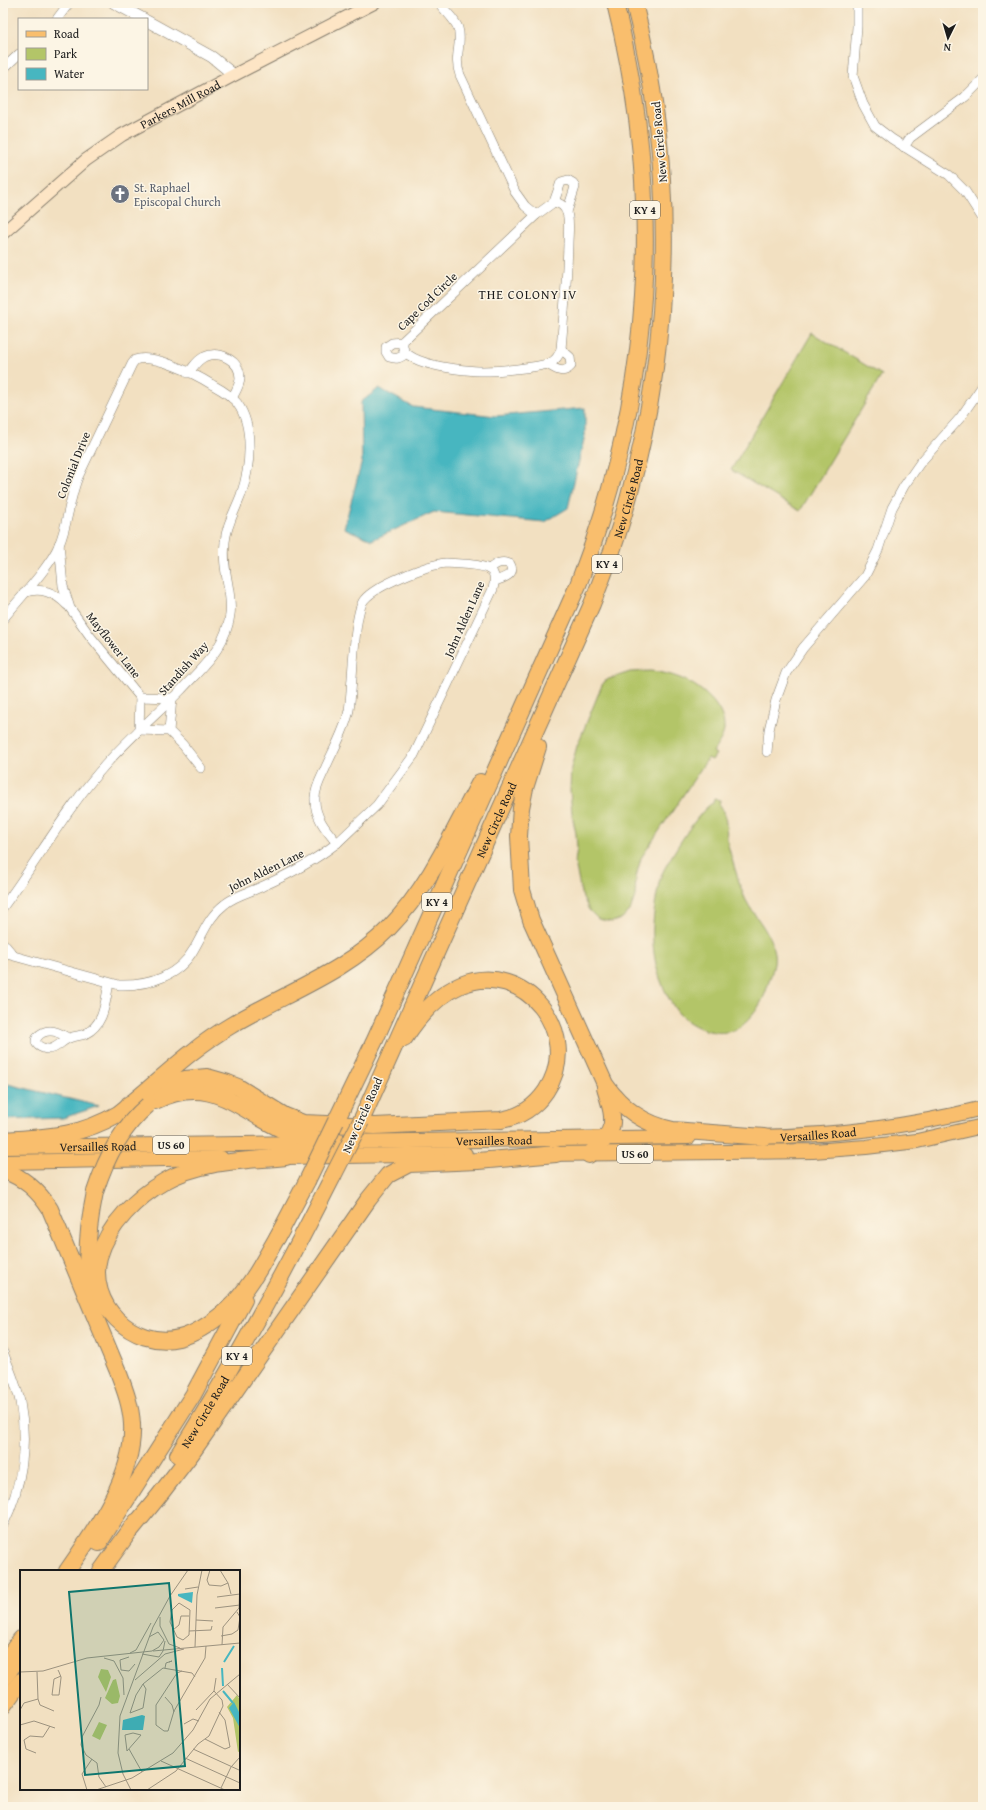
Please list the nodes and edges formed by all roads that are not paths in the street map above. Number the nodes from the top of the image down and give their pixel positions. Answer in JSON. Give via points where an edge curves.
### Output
{"nodes":[{"id":1,"x":69,"y":3,"type":"edge"},
{"id":2,"x":114,"y":3,"type":"edge"},
{"id":3,"x":374,"y":3,"type":"edge"},
{"id":4,"x":439,"y":3,"type":"edge"},
{"id":5,"x":615,"y":3,"type":"edge"},
{"id":6,"x":634,"y":3,"type":"edge"},
{"id":7,"x":857,"y":3,"type":"edge"},
{"id":8,"x":58,"y":18,"type":"edge"},
{"id":9,"x":142,"y":18,"type":"edge"},
{"id":10,"x":148,"y":22,"type":"edge"},
{"id":11,"x":18,"y":55,"type":"edge"},
{"id":12,"x":3,"y":69,"type":"edge"},
{"id":13,"x":234,"y":75,"type":"junction"},
{"id":14,"x":983,"y":78,"type":"edge"},
{"id":15,"x":904,"y":147,"type":"junction"},
{"id":16,"x":554,"y":202,"type":"junction"},
{"id":17,"x":567,"y":212,"type":"junction"},
{"id":18,"x":536,"y":215,"type":"junction"},
{"id":19,"x":983,"y":219,"type":"edge"},
{"id":20,"x":3,"y":233,"type":"edge"},
{"id":21,"x":402,"y":342,"type":"junction"},
{"id":22,"x":561,"y":349,"type":"junction"},
{"id":23,"x":406,"y":353,"type":"junction"},
{"id":24,"x":137,"y":359,"type":"joint"},
{"id":25,"x":547,"y":364,"type":"junction"},
{"id":26,"x":188,"y":373,"type":"junction"},
{"id":27,"x":983,"y":385,"type":"edge"},
{"id":28,"x":232,"y":398,"type":"junction"},
{"id":29,"x":59,"y":544,"type":"junction"},
{"id":30,"x":488,"y":569,"type":"junction"},
{"id":31,"x":494,"y":581,"type":"junction"},
{"id":32,"x":24,"y":593,"type":"junction"},
{"id":33,"x":70,"y":608,"type":"junction"},
{"id":34,"x":3,"y":619,"type":"edge"},
{"id":35,"x":571,"y":651,"type":"junction"},
{"id":36,"x":536,"y":682,"type":"junction"},
{"id":37,"x":140,"y":697,"type":"junction"},
{"id":38,"x":172,"y":698,"type":"junction"},
{"id":39,"x":139,"y":730,"type":"junction"},
{"id":40,"x":169,"y":731,"type":"junction"},
{"id":41,"x":767,"y":752,"type":"dead end"},
{"id":42,"x":201,"y":768,"type":"dead end"},
{"id":43,"x":337,"y":843,"type":"junction"},
{"id":44,"x":3,"y":907,"type":"edge"},
{"id":45,"x":3,"y":943,"type":"edge"},
{"id":46,"x":3,"y":953,"type":"edge"},
{"id":47,"x":13,"y":956,"type":"junction"},
{"id":48,"x":109,"y":983,"type":"junction"},
{"id":49,"x":68,"y":1038,"type":"dead end"},
{"id":50,"x":600,"y":1074,"type":"junction"},
{"id":51,"x":376,"y":1084,"type":"junction"},
{"id":52,"x":129,"y":1104,"type":"junction"},
{"id":53,"x":983,"y":1108,"type":"edge"},
{"id":54,"x":983,"y":1126,"type":"edge"},
{"id":55,"x":764,"y":1137,"type":"junction"},
{"id":56,"x":606,"y":1139,"type":"junction"},
{"id":57,"x":3,"y":1140,"type":"edge"},
{"id":58,"x":339,"y":1142,"type":"junction"},
{"id":59,"x":3,"y":1147,"type":"edge"},
{"id":60,"x":556,"y":1154,"type":"junction"},
{"id":61,"x":589,"y":1155,"type":"junction"},
{"id":62,"x":286,"y":1157,"type":"junction"},
{"id":63,"x":3,"y":1162,"type":"edge"},
{"id":64,"x":3,"y":1170,"type":"edge"},
{"id":65,"x":282,"y":1229,"type":"junction"},
{"id":66,"x":99,"y":1326,"type":"junction"},
{"id":67,"x":3,"y":1352,"type":"edge"},
{"id":68,"x":3,"y":1525,"type":"edge"},
{"id":69,"x":131,"y":1530,"type":"junction"},
{"id":70,"x":68,"y":1570,"type":"edge"},
{"id":71,"x":81,"y":1570,"type":"edge"},
{"id":72,"x":102,"y":1570,"type":"edge"},
{"id":73,"x":20,"y":1640,"type":"edge"},
{"id":74,"x":20,"y":1655,"type":"edge"},
{"id":75,"x":3,"y":1664,"type":"edge"},
{"id":76,"x":3,"y":1679,"type":"edge"},
{"id":77,"x":20,"y":1682,"type":"edge"},
{"id":78,"x":3,"y":1706,"type":"edge"}],
"edges":[{"from":1,"to":8,"type":"street"},
{"from":2,"to":9,"type":"street"},
{"from":3,"to":13,"type":"main road","name":"Parkers Mill Road"},
{"from":4,"to":18,"type":"street","via":[[458,28],[460,38],[456,64],[460,75],[515,192],[525,206]]},
{"from":5,"to":36,"type":"highway","name":"New Circle Road","number":"KY 4","via":[[629,61],[638,115],[644,186],[645,261],[639,347],[628,418],[602,520],[578,585]]},
{"from":6,"to":35,"type":"highway","name":"New Circle Road","number":"KY 4","via":[[646,49],[659,129],[664,225],[662,312],[650,406],[629,497],[595,597]]},
{"from":7,"to":15,"type":"street","via":[[853,76],[863,104],[875,126]]},
{"from":10,"to":13,"type":"street","via":[[212,57]]},
{"from":11,"to":12,"type":"street"},
{"from":13,"to":20,"type":"main road","name":"Parkers Mill Road","via":[[149,119],[106,146],[60,182]]},
{"from":14,"to":15,"type":"street","via":[[965,97],[910,138]]},
{"from":15,"to":19,"type":"street","via":[[949,175],[966,192]]},
{"from":16,"to":17,"type":"street","via":[[562,205]]},
{"from":16,"to":17,"type":"street","via":[[560,182],[568,180],[573,183],[575,188]]},
{"from":16,"to":18,"type":"street","name":"Cape Cod Circle"},
{"from":17,"to":22,"type":"street","via":[[567,268]]},
{"from":18,"to":21,"type":"street","name":"Cape Cod Circle"},
{"from":21,"to":23,"type":"street","name":"Cape Cod Circle"},
{"from":21,"to":23,"type":"street","via":[[392,343],[386,347],[386,352],[389,357],[395,359]]},
{"from":22,"to":25,"type":"street","via":[[557,358]]},
{"from":22,"to":25,"type":"street","via":[[570,357],[571,366],[568,370],[564,372]]},
{"from":23,"to":25,"type":"street","via":[[425,362],[470,370],[498,371]]},
{"from":24,"to":26,"type":"street","name":"Standish Way","via":[[147,358]]},
{"from":24,"to":29,"type":"street","name":"Colonial Drive","via":[[132,364],[72,491]]},
{"from":26,"to":28,"type":"street","name":"Standish Way","via":[[208,382]]},
{"from":26,"to":28,"type":"street","via":[[204,357],[227,357],[236,365],[240,376],[238,389]]},
{"from":27,"to":41,"type":"street","via":[[960,418],[920,463],[904,486],[892,508],[878,550],[865,576],[803,648],[786,672],[776,700]]},
{"from":28,"to":38,"type":"street","name":"Standish Way","via":[[242,411],[249,452],[244,483],[228,526],[225,542],[231,619],[212,656]]},
{"from":29,"to":32,"type":"street","name":"Colonial Drive"},
{"from":29,"to":33,"type":"street","name":"Mayflower Lane","via":[[63,586]]},
{"from":30,"to":31,"type":"street","name":"John Alden Lane","via":[[493,573]]},
{"from":30,"to":31,"type":"street","via":[[505,561],[512,568],[507,577]]},
{"from":30,"to":43,"type":"street","name":"John Alden Lane","via":[[446,563],[427,566],[375,591],[361,604],[348,714],[315,796],[315,808],[319,818]]},
{"from":31,"to":43,"type":"street","name":"John Alden Lane","via":[[493,589],[414,755],[377,805]]},
{"from":32,"to":33,"type":"street","name":"Mayflower Lane","via":[[33,590],[45,591],[61,599]]},
{"from":32,"to":34,"type":"street","name":"Colonial Drive"},
{"from":33,"to":37,"type":"street","name":"Mayflower Lane"},
{"from":35,"to":50,"type":"highway","via":[[525,788],[519,836],[520,866],[522,890],[531,920]]},
{"from":35,"to":51,"type":"highway","name":"New Circle Road","number":"KY 4"},
{"from":36,"to":52,"type":"highway","via":[[422,886],[409,907],[389,929],[354,958],[230,1026]]},
{"from":36,"to":65,"type":"highway","name":"New Circle Road","number":"KY 4","bridge":true,"via":[[375,1040]]},
{"from":37,"to":38,"type":"street","name":"Mayflower Lane"},
{"from":37,"to":39,"type":"street","name":"Mayflower Lane"},
{"from":38,"to":39,"type":"street","name":"Standish Way"},
{"from":38,"to":40,"type":"street"},
{"from":39,"to":40,"type":"street"},
{"from":39,"to":44,"type":"street","name":"Standish Way","via":[[91,782]]},
{"from":40,"to":42,"type":"street"},
{"from":43,"to":48,"type":"street","name":"John Alden Lane","via":[[288,875],[225,904],[211,917],[187,959],[168,975],[136,985]]},
{"from":45,"to":47,"type":"street"},
{"from":46,"to":47,"type":"street","name":"John Alden Lane"},
{"from":47,"to":48,"type":"street","name":"John Alden Lane"},
{"from":48,"to":49,"type":"street","via":[[104,1011],[97,1026],[85,1034]]},
{"from":50,"to":55,"type":"highway","via":[[619,1101],[650,1124],[673,1130]]},
{"from":50,"to":56,"type":"highway","via":[[613,1119]]},
{"from":51,"to":52,"type":"highway","via":[[416,1022],[438,999],[462,984],[489,980],[516,987],[540,1004],[557,1035],[557,1059],[550,1084],[534,1105],[507,1119],[375,1126],[303,1123],[289,1118],[238,1087],[207,1077],[174,1081],[153,1094]]},
{"from":51,"to":69,"type":"highway","name":"New Circle Road","number":"KY 4","bridge":true,"via":[[361,1121],[274,1291],[222,1383]]},
{"from":52,"to":57,"type":"highway","via":[[88,1129],[58,1136]]},
{"from":53,"to":55,"type":"main road","name":"Versailles Road","number":"US 60","via":[[900,1126]]},
{"from":54,"to":61,"type":"main road","name":"Versailles Road","number":"US 60","via":[[917,1140],[821,1151]]},
{"from":55,"to":56,"type":"main road","name":"Versailles Road","number":"US 60"},
{"from":56,"to":58,"type":"main road","name":"Versailles Road","number":"US 60"},
{"from":56,"to":61,"type":"highway"},
{"from":58,"to":59,"type":"main road","name":"Versailles Road","number":"US 60"},
{"from":58,"to":66,"type":"highway","bridge":true,"via":[[284,1131],[239,1104],[209,1093],[181,1092],[148,1105],[128,1127],[111,1153],[95,1192],[89,1227],[88,1265],[91,1295]]},
{"from":60,"to":61,"type":"main road","name":"Versailles Road","number":"US 60"},
{"from":60,"to":62,"type":"main road","name":"Versailles Road","number":"US 60"},
{"from":60,"to":69,"type":"highway","via":[[420,1163],[401,1167],[388,1175],[191,1454]]},
{"from":62,"to":63,"type":"main road","name":"Versailles Road","number":"US 60"},
{"from":62,"to":65,"type":"highway","via":[[200,1167],[166,1180],[152,1189],[129,1208],[105,1244],[99,1257],[100,1292],[111,1314],[127,1329],[145,1338],[180,1338],[199,1330],[228,1309],[245,1291]]},
{"from":64,"to":66,"type":"highway","via":[[34,1187],[43,1198]]},
{"from":65,"to":71,"type":"highway","name":"New Circle Road","number":"KY 4","via":[[193,1395]]},
{"from":66,"to":70,"type":"highway","via":[[131,1411],[132,1439],[122,1477],[102,1517]]},
{"from":67,"to":68,"type":"street","via":[[20,1402],[23,1429],[21,1473],[15,1500]]},
{"from":69,"to":72,"type":"highway","name":"New Circle Road","number":"KY 4"},
{"from":73,"to":75,"type":"highway"},
{"from":74,"to":76,"type":"highway"},
{"from":77,"to":78,"type":"highway"}]}
